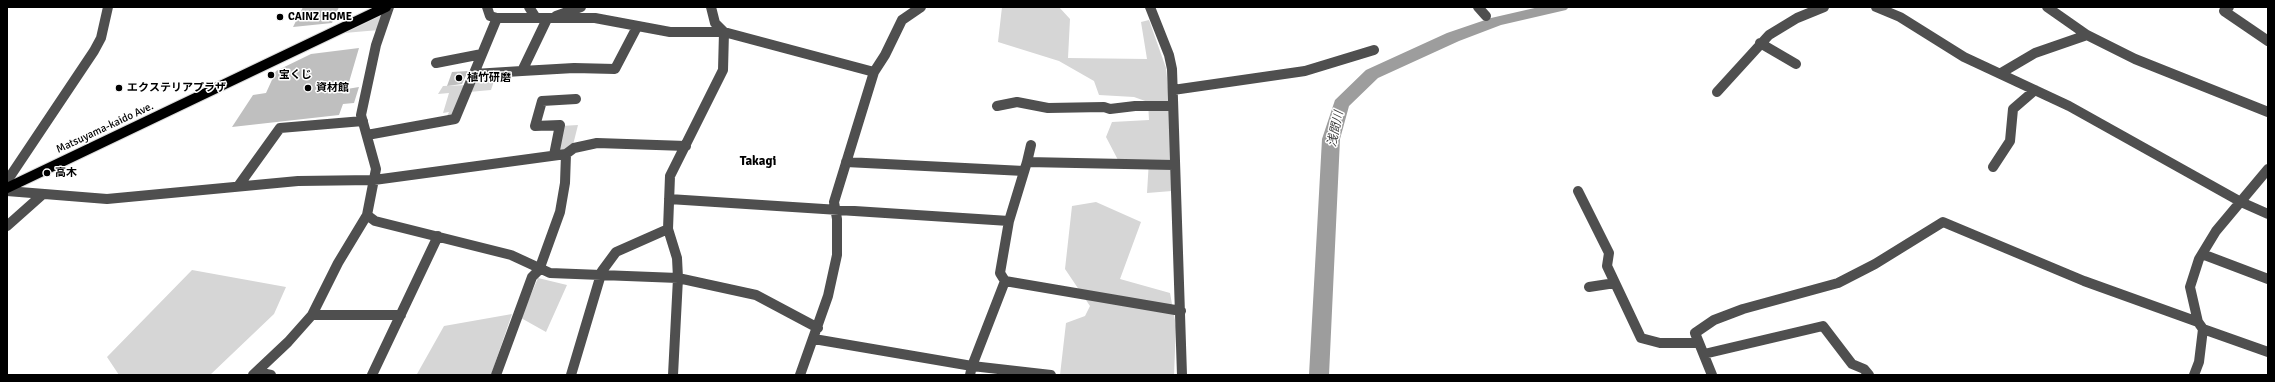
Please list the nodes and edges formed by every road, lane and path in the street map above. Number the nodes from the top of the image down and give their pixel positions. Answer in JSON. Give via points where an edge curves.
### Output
{"nodes":[{"id":1,"x":108,"y":7,"type":"edge"},
{"id":2,"x":386,"y":7,"type":"edge"},
{"id":3,"x":389,"y":7,"type":"edge"},
{"id":4,"x":487,"y":7,"type":"edge"},
{"id":5,"x":529,"y":7,"type":"edge"},
{"id":6,"x":710,"y":7,"type":"edge"},
{"id":7,"x":921,"y":7,"type":"edge"},
{"id":8,"x":1150,"y":7,"type":"edge"},
{"id":9,"x":1478,"y":7,"type":"edge"},
{"id":10,"x":1824,"y":7,"type":"edge"},
{"id":11,"x":1876,"y":7,"type":"edge"},
{"id":12,"x":2048,"y":7,"type":"edge"},
{"id":13,"x":2229,"y":7,"type":"edge"},
{"id":14,"x":575,"y":8,"type":"edge"},
{"id":15,"x":1486,"y":16,"type":"dead end"},
{"id":16,"x":497,"y":18,"type":"junction"},
{"id":17,"x":536,"y":18,"type":"junction"},
{"id":18,"x":548,"y":19,"type":"junction"},
{"id":19,"x":637,"y":27,"type":"junction"},
{"id":20,"x":724,"y":32,"type":"junction"},
{"id":21,"x":2087,"y":35,"type":"junction"},
{"id":22,"x":2268,"y":41,"type":"edge"},
{"id":23,"x":1760,"y":43,"type":"junction"},
{"id":24,"x":1374,"y":50,"type":"dead end"},
{"id":25,"x":482,"y":54,"type":"junction"},
{"id":26,"x":436,"y":63,"type":"dead end"},
{"id":27,"x":1796,"y":64,"type":"dead end"},
{"id":28,"x":522,"y":71,"type":"junction"},
{"id":29,"x":874,"y":72,"type":"junction"},
{"id":30,"x":2001,"y":73,"type":"junction"},
{"id":31,"x":474,"y":74,"type":"junction"},
{"id":32,"x":1173,"y":90,"type":"junction"},
{"id":33,"x":2035,"y":90,"type":"junction"},
{"id":34,"x":1717,"y":92,"type":"dead end"},
{"id":35,"x":576,"y":99,"type":"dead end"},
{"id":36,"x":996,"y":106,"type":"dead end"},
{"id":37,"x":1173,"y":106,"type":"junction"},
{"id":38,"x":2268,"y":112,"type":"edge"},
{"id":39,"x":363,"y":121,"type":"junction"},
{"id":40,"x":367,"y":135,"type":"junction"},
{"id":41,"x":1031,"y":145,"type":"dead end"},
{"id":42,"x":686,"y":146,"type":"junction"},
{"id":43,"x":566,"y":154,"type":"junction"},
{"id":44,"x":554,"y":155,"type":"junction"},
{"id":45,"x":846,"y":162,"type":"junction"},
{"id":46,"x":1174,"y":165,"type":"junction"},
{"id":47,"x":1026,"y":167,"type":"junction"},
{"id":48,"x":1993,"y":167,"type":"dead end"},
{"id":49,"x":2268,"y":169,"type":"edge"},
{"id":50,"x":374,"y":180,"type":"junction"},
{"id":51,"x":7,"y":181,"type":"edge"},
{"id":52,"x":239,"y":185,"type":"junction"},
{"id":53,"x":7,"y":188,"type":"edge"},
{"id":54,"x":1578,"y":190,"type":"dead end"},
{"id":55,"x":7,"y":191,"type":"edge"},
{"id":56,"x":43,"y":194,"type":"junction"},
{"id":57,"x":669,"y":199,"type":"junction"},
{"id":58,"x":2241,"y":202,"type":"junction"},
{"id":59,"x":836,"y":210,"type":"junction"},
{"id":60,"x":2268,"y":214,"type":"edge"},
{"id":61,"x":367,"y":215,"type":"junction"},
{"id":62,"x":1009,"y":221,"type":"junction"},
{"id":63,"x":7,"y":226,"type":"edge"},
{"id":64,"x":668,"y":229,"type":"junction"},
{"id":65,"x":438,"y":236,"type":"junction"},
{"id":66,"x":2202,"y":254,"type":"junction"},
{"id":67,"x":539,"y":270,"type":"junction"},
{"id":68,"x":602,"y":277,"type":"junction"},
{"id":69,"x":678,"y":278,"type":"junction"},
{"id":70,"x":2268,"y":279,"type":"edge"},
{"id":71,"x":1005,"y":281,"type":"junction"},
{"id":72,"x":1615,"y":283,"type":"junction"},
{"id":73,"x":1589,"y":287,"type":"dead end"},
{"id":74,"x":1181,"y":310,"type":"junction"},
{"id":75,"x":312,"y":315,"type":"junction"},
{"id":76,"x":401,"y":315,"type":"junction"},
{"id":77,"x":2200,"y":325,"type":"junction"},
{"id":78,"x":816,"y":333,"type":"junction"},
{"id":79,"x":1699,"y":343,"type":"junction"},
{"id":80,"x":2268,"y":352,"type":"edge"},
{"id":81,"x":1704,"y":354,"type":"junction"},
{"id":82,"x":971,"y":370,"type":"edge"},
{"id":83,"x":255,"y":374,"type":"edge"},
{"id":84,"x":271,"y":375,"type":"edge"},
{"id":85,"x":372,"y":375,"type":"edge"},
{"id":86,"x":496,"y":375,"type":"edge"},
{"id":87,"x":571,"y":375,"type":"edge"},
{"id":88,"x":673,"y":375,"type":"edge"},
{"id":89,"x":800,"y":375,"type":"edge"},
{"id":90,"x":1051,"y":375,"type":"edge"},
{"id":91,"x":1182,"y":375,"type":"edge"},
{"id":92,"x":1712,"y":375,"type":"edge"},
{"id":93,"x":1869,"y":375,"type":"edge"},
{"id":94,"x":2194,"y":375,"type":"edge"}],
"edges":[{"from":1,"to":51,"type":"street","via":[[101,38],[94,51]]},
{"from":2,"to":53,"type":"main road","name":"Matsuyama-kaido Ave."},
{"from":3,"to":39,"type":"street","via":[[376,45],[361,115]]},
{"from":4,"to":16,"type":"street","via":[[490,16]]},
{"from":5,"to":17,"type":"street"},
{"from":6,"to":20,"type":"street","via":[[715,23]]},
{"from":7,"to":29,"type":"street","via":[[902,20]]},
{"from":8,"to":32,"type":"street","via":[[1169,55]]},
{"from":9,"to":15,"type":"street"},
{"from":10,"to":23,"type":"street","via":[[1797,18]]},
{"from":11,"to":30,"type":"street","via":[[1900,17],[1964,57]]},
{"from":12,"to":21,"type":"street"},
{"from":13,"to":22,"type":"street","via":[[2224,11]]},
{"from":14,"to":18,"type":"street"},
{"from":16,"to":17,"type":"street"},
{"from":16,"to":25,"type":"street"},
{"from":17,"to":18,"type":"street"},
{"from":18,"to":19,"type":"street","via":[[595,18]]},
{"from":18,"to":28,"type":"street"},
{"from":19,"to":20,"type":"street","via":[[670,32]]},
{"from":19,"to":28,"type":"street","via":[[615,69]]},
{"from":20,"to":29,"type":"street"},
{"from":20,"to":42,"type":"street","via":[[723,70]]},
{"from":21,"to":30,"type":"street","via":[[2035,53]]},
{"from":21,"to":38,"type":"street","via":[[2181,78]]},
{"from":23,"to":27,"type":"street"},
{"from":23,"to":34,"type":"street"},
{"from":24,"to":32,"type":"street","via":[[1305,71]]},
{"from":25,"to":26,"type":"street"},
{"from":25,"to":31,"type":"street"},
{"from":28,"to":31,"type":"street"},
{"from":29,"to":45,"type":"street"},
{"from":30,"to":33,"type":"street"},
{"from":31,"to":40,"type":"street","via":[[455,120]]},
{"from":32,"to":37,"type":"street"},
{"from":33,"to":48,"type":"street","via":[[2013,109],[2010,141]]},
{"from":33,"to":58,"type":"street","via":[[2069,106]]},
{"from":35,"to":44,"type":"street","via":[[542,102],[535,126],[560,125]]},
{"from":36,"to":37,"type":"street","via":[[1017,102],[1048,108]]},
{"from":37,"to":46,"type":"street"},
{"from":39,"to":40,"type":"street"},
{"from":39,"to":52,"type":"street","via":[[280,128]]},
{"from":40,"to":50,"type":"street","via":[[376,169]]},
{"from":41,"to":47,"type":"street"},
{"from":42,"to":43,"type":"street","via":[[596,143],[574,148]]},
{"from":42,"to":57,"type":"street","via":[[670,176]]},
{"from":43,"to":44,"type":"street"},
{"from":43,"to":67,"type":"street","via":[[560,212]]},
{"from":44,"to":50,"type":"street"},
{"from":45,"to":47,"type":"street"},
{"from":45,"to":59,"type":"street","via":[[834,202]]},
{"from":46,"to":47,"type":"street"},
{"from":46,"to":74,"type":"street"},
{"from":47,"to":62,"type":"street"},
{"from":49,"to":58,"type":"street"},
{"from":50,"to":52,"type":"street"},
{"from":50,"to":61,"type":"street"},
{"from":52,"to":56,"type":"street","via":[[107,199]]},
{"from":54,"to":72,"type":"street","via":[[1609,253],[1607,266]]},
{"from":55,"to":56,"type":"street"},
{"from":56,"to":63,"type":"street"},
{"from":57,"to":59,"type":"street"},
{"from":57,"to":64,"type":"street"},
{"from":58,"to":60,"type":"street"},
{"from":58,"to":66,"type":"street","via":[[2216,231]]},
{"from":59,"to":62,"type":"street"},
{"from":59,"to":78,"type":"street","via":[[837,255]]},
{"from":61,"to":65,"type":"street","via":[[375,221]]},
{"from":61,"to":75,"type":"street","via":[[338,263]]},
{"from":62,"to":71,"type":"street","via":[[1000,273]]},
{"from":64,"to":68,"type":"street","via":[[616,252],[602,271]]},
{"from":64,"to":69,"type":"street","via":[[677,258]]},
{"from":65,"to":67,"type":"street","via":[[511,255]]},
{"from":65,"to":76,"type":"street"},
{"from":66,"to":70,"type":"street"},
{"from":66,"to":77,"type":"street","via":[[2190,287]]},
{"from":67,"to":68,"type":"street"},
{"from":67,"to":86,"type":"street","via":[[532,277]]},
{"from":68,"to":69,"type":"street"},
{"from":68,"to":87,"type":"street"},
{"from":69,"to":78,"type":"street","via":[[756,295]]},
{"from":69,"to":88,"type":"street"},
{"from":71,"to":74,"type":"street"},
{"from":71,"to":82,"type":"street"},
{"from":72,"to":73,"type":"street"},
{"from":72,"to":79,"type":"street","via":[[1641,338],[1660,343]]},
{"from":74,"to":91,"type":"street"},
{"from":75,"to":76,"type":"street"},
{"from":75,"to":83,"type":"street"},
{"from":76,"to":85,"type":"street"},
{"from":77,"to":79,"type":"street","via":[[2084,281],[1943,222],[1875,264],[1838,283],[1743,309],[1714,320],[1695,333]]},
{"from":77,"to":80,"type":"street"},
{"from":77,"to":94,"type":"street","via":[[2199,362]]},
{"from":78,"to":82,"type":"street"},
{"from":78,"to":89,"type":"street"},
{"from":79,"to":81,"type":"street"},
{"from":81,"to":92,"type":"street"},
{"from":81,"to":93,"type":"street","via":[[1822,326],[1852,364],[1864,369]]},
{"from":82,"to":90,"type":"street"},
{"from":83,"to":84,"type":"street"}]}
